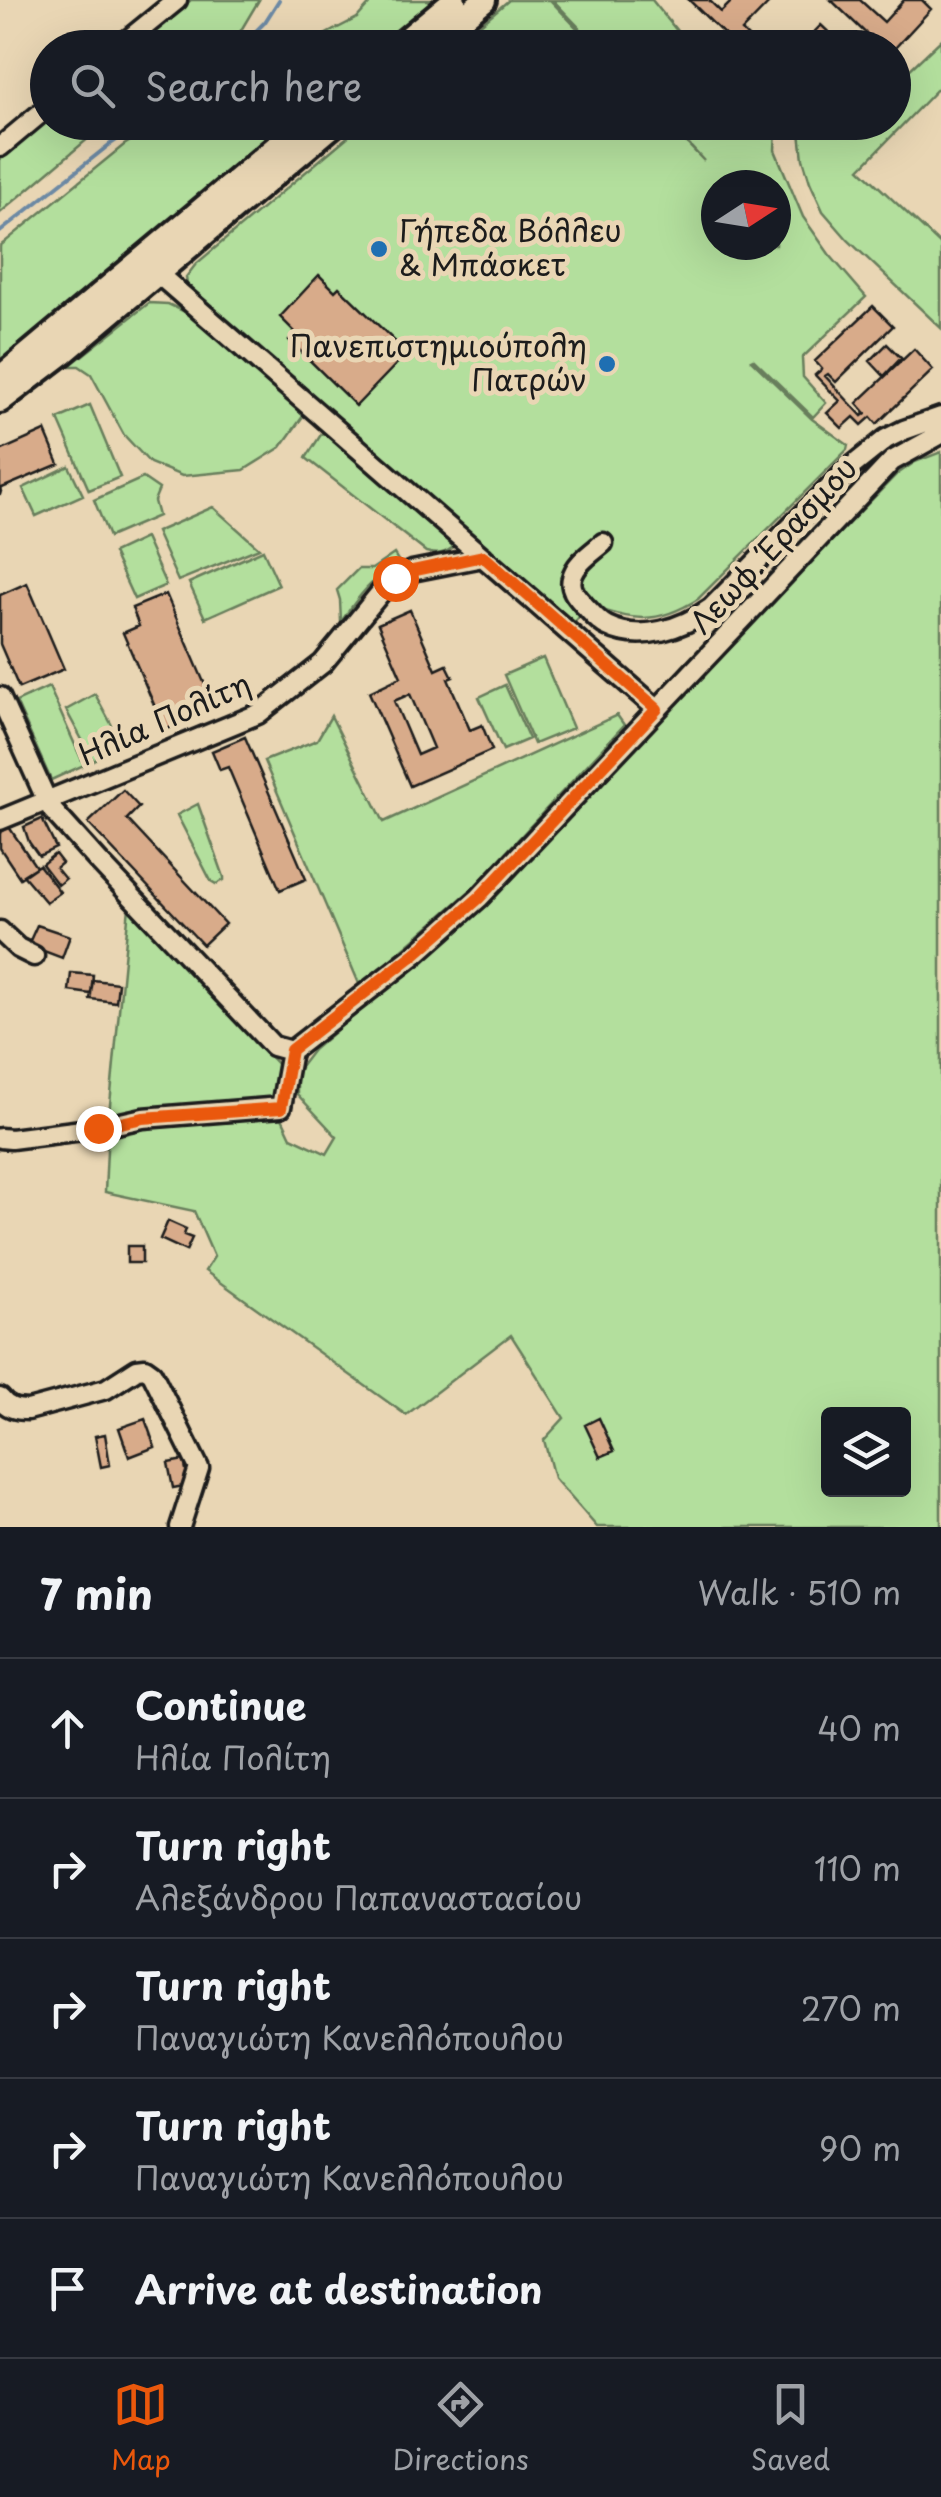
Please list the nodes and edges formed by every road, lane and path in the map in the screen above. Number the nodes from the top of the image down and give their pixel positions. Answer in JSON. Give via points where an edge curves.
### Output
{"nodes":[{"id":1,"x":178,"y":0,"type":"edge"},
{"id":2,"x":454,"y":0,"type":"edge"},
{"id":3,"x":484,"y":0,"type":"edge"},
{"id":4,"x":140,"y":30,"type":"edge"},
{"id":5,"x":418,"y":30,"type":"edge"},
{"id":6,"x":448,"y":30,"type":"edge"},
{"id":7,"x":30,"y":122,"type":"edge"},
{"id":8,"x":287,"y":140,"type":"edge"},
{"id":9,"x":313,"y":140,"type":"edge"},
{"id":10,"x":0,"y":147,"type":"edge"},
{"id":11,"x":150,"y":267,"type":"junction"},
{"id":12,"x":0,"y":378,"type":"edge"},
{"id":13,"x":0,"y":401,"type":"edge"},
{"id":14,"x":941,"y":417,"type":"edge"},
{"id":15,"x":941,"y":434,"type":"edge"},
{"id":16,"x":603,"y":542,"type":"dead end"},
{"id":17,"x":483,"y":556,"type":"junction"},
{"id":18,"x":0,"y":697,"type":"edge"},
{"id":19,"x":657,"y":709,"type":"junction"},
{"id":20,"x":46,"y":801,"type":"junction"},
{"id":21,"x":0,"y":820,"type":"edge"},
{"id":22,"x":0,"y":932,"type":"edge"},
{"id":23,"x":34,"y":956,"type":"dead end"},
{"id":24,"x":291,"y":1050,"type":"junction"},
{"id":25,"x":0,"y":1138,"type":"edge"},
{"id":26,"x":0,"y":1398,"type":"edge"},
{"id":27,"x":180,"y":1527,"type":"edge"}],
"edges":[{"from":1,"to":4,"type":"street"},
{"from":2,"to":5,"type":"main road"},
{"from":3,"to":6,"type":"main road"},
{"from":7,"to":10,"type":"street"},
{"from":8,"to":11,"type":"main road"},
{"from":9,"to":11,"type":"main road"},
{"from":11,"to":12,"type":"main road"},
{"from":11,"to":13,"type":"main road","via":[[63,353]]},
{"from":11,"to":17,"type":"street"},
{"from":14,"to":16,"type":"street","via":[[874,448],[711,608],[682,625],[647,633],[604,626],[573,592],[571,578]]},
{"from":15,"to":19,"type":"street","name":"Λεωφ. Έρασμου","via":[[892,461]]},
{"from":17,"to":19,"type":"street"},
{"from":17,"to":20,"type":"street","name":"Ηλία Πολίτη","via":[[395,578],[323,663],[258,714]]},
{"from":18,"to":20,"type":"street"},
{"from":19,"to":24,"type":"street","name":"Λεωφ. Έρασμου","via":[[479,898]]},
{"from":20,"to":21,"type":"street","name":"Ηλία Πολίτη"},
{"from":20,"to":24,"type":"street","via":[[273,1046]]},
{"from":22,"to":23,"type":"street"},
{"from":24,"to":25,"type":"street","via":[[281,1108]]},
{"from":26,"to":27,"type":"street","via":[[28,1410],[106,1388],[145,1368],[199,1468]]}]}
